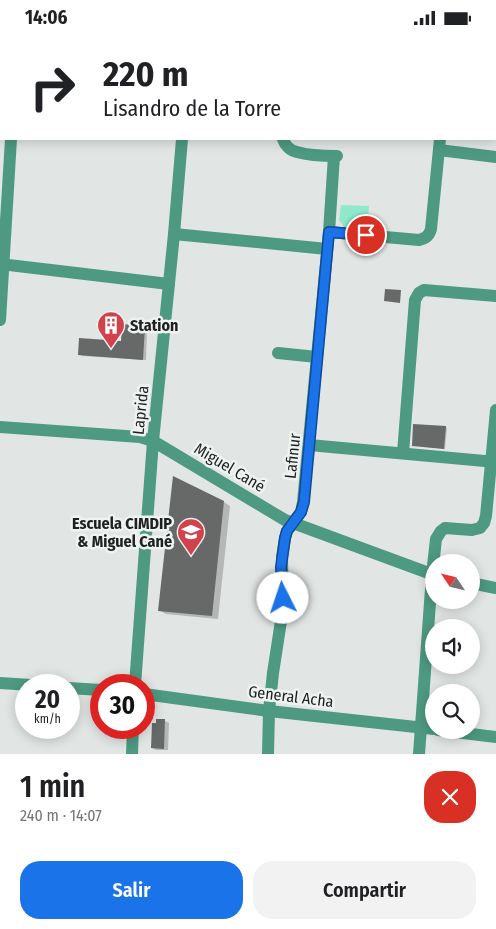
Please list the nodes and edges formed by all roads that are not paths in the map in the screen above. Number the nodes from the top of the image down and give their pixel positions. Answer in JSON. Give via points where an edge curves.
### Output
{"nodes":[{"id":1,"x":11,"y":140,"type":"edge"},
{"id":2,"x":182,"y":140,"type":"edge"},
{"id":3,"x":284,"y":141,"type":"edge"},
{"id":4,"x":439,"y":144,"type":"edge"},
{"id":5,"x":496,"y":157,"type":"edge"},
{"id":6,"x":329,"y":232,"type":"junction"},
{"id":7,"x":174,"y":234,"type":"junction"},
{"id":8,"x":327,"y":249,"type":"junction"},
{"id":9,"x":2,"y":264,"type":"edge"},
{"id":10,"x":169,"y":284,"type":"junction"},
{"id":11,"x":496,"y":295,"type":"edge"},
{"id":12,"x":0,"y":320,"type":"edge"},
{"id":13,"x":278,"y":353,"type":"dead end"},
{"id":14,"x":317,"y":357,"type":"junction"},
{"id":15,"x":496,"y":410,"type":"edge"},
{"id":16,"x":0,"y":427,"type":"edge"},
{"id":17,"x":153,"y":441,"type":"junction"},
{"id":18,"x":309,"y":445,"type":"junction"},
{"id":19,"x":403,"y":453,"type":"junction"},
{"id":20,"x":494,"y":462,"type":"edge"},
{"id":21,"x":294,"y":523,"type":"junction"},
{"id":22,"x":435,"y":554,"type":"edge"},
{"id":23,"x":425,"y":572,"type":"edge"},
{"id":24,"x":480,"y":584,"type":"edge"},
{"id":25,"x":496,"y":587,"type":"edge"},
{"id":26,"x":430,"y":609,"type":"edge"},
{"id":27,"x":136,"y":674,"type":"edge"},
{"id":28,"x":0,"y":683,"type":"edge"},
{"id":29,"x":15,"y":684,"type":"edge"},
{"id":30,"x":155,"y":695,"type":"edge"},
{"id":31,"x":269,"y":711,"type":"junction"},
{"id":32,"x":420,"y":728,"type":"junction"},
{"id":33,"x":425,"y":728,"type":"edge"},
{"id":34,"x":480,"y":735,"type":"edge"},
{"id":35,"x":496,"y":737,"type":"edge"},
{"id":36,"x":133,"y":739,"type":"edge"},
{"id":37,"x":132,"y":754,"type":"edge"},
{"id":38,"x":268,"y":754,"type":"edge"},
{"id":39,"x":419,"y":754,"type":"edge"}],
"edges":[{"from":1,"to":9,"type":"street"},
{"from":2,"to":7,"type":"street","name":"Laprida"},
{"from":3,"to":6,"type":"street","name":"Lafinur","via":[[297,152],[335,156]]},
{"from":4,"to":5,"type":"street"},
{"from":4,"to":6,"type":"street","via":[[431,229],[426,238]]},
{"from":6,"to":8,"type":"street","name":"Lafinur"},
{"from":7,"to":8,"type":"street"},
{"from":7,"to":10,"type":"street","name":"Laprida"},
{"from":8,"to":14,"type":"street","name":"Lafinur"},
{"from":9,"to":10,"type":"street"},
{"from":9,"to":12,"type":"street"},
{"from":10,"to":17,"type":"street","name":"Laprida"},
{"from":11,"to":19,"type":"street","via":[[424,290],[419,293],[415,300]]},
{"from":13,"to":14,"type":"street"},
{"from":14,"to":18,"type":"street","name":"Lafinur"},
{"from":15,"to":20,"type":"street"},
{"from":16,"to":17,"type":"street","name":"Miguel Cané","via":[[140,437]]},
{"from":17,"to":21,"type":"street","name":"Miguel Cané"},
{"from":17,"to":27,"type":"street","name":"Laprida"},
{"from":18,"to":19,"type":"street"},
{"from":18,"to":21,"type":"street","name":"Lafinur","via":[[304,502]]},
{"from":19,"to":20,"type":"street"},
{"from":20,"to":22,"type":"street","via":[[484,523],[472,530],[445,528],[436,539]]},
{"from":21,"to":23,"type":"street","name":"Miguel Cané"},
{"from":21,"to":31,"type":"street","name":"Lafinur","via":[[287,531],[282,557],[283,608]]},
{"from":24,"to":25,"type":"street"},
{"from":26,"to":32,"type":"street"},
{"from":28,"to":29,"type":"street"},
{"from":30,"to":31,"type":"street","name":"General Acha"},
{"from":31,"to":32,"type":"street","name":"General Acha"},
{"from":31,"to":38,"type":"street","name":"Lafinur"},
{"from":32,"to":33,"type":"street","name":"General Acha"},
{"from":32,"to":39,"type":"street"},
{"from":34,"to":35,"type":"street"},
{"from":36,"to":37,"type":"street"}]}
